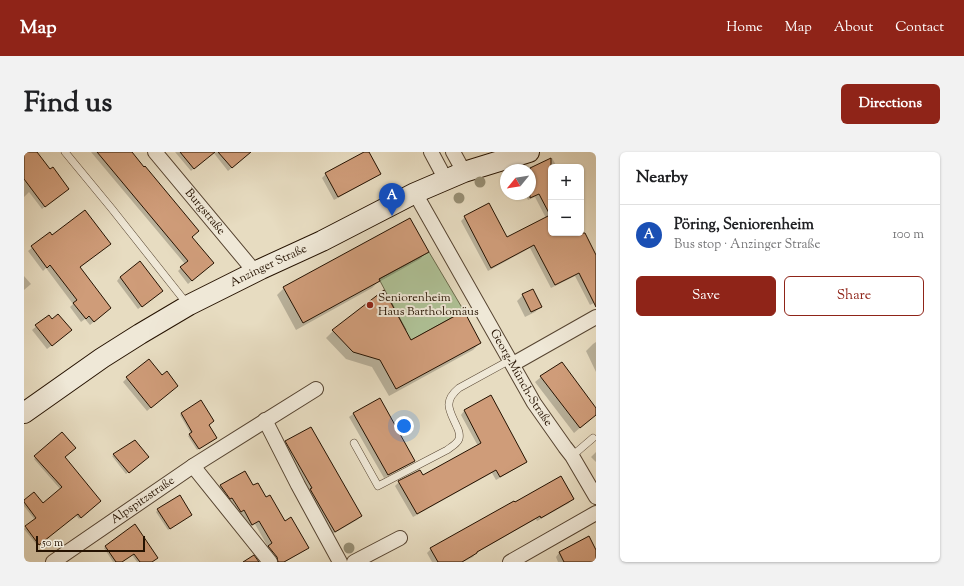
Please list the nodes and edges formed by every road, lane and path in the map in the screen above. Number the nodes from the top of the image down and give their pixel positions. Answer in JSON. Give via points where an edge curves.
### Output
{"nodes":[{"id":1,"x":65,"y":152,"type":"edge"},
{"id":2,"x":155,"y":152,"type":"edge"},
{"id":3,"x":431,"y":152,"type":"edge"},
{"id":4,"x":453,"y":152,"type":"edge"},
{"id":5,"x":529,"y":152,"type":"edge"},
{"id":6,"x":464,"y":172,"type":"junction"},
{"id":7,"x":446,"y":180,"type":"junction"},
{"id":8,"x":416,"y":193,"type":"junction"},
{"id":9,"x":255,"y":272,"type":"junction"},
{"id":10,"x":189,"y":305,"type":"junction"},
{"id":11,"x":596,"y":318,"type":"edge"},
{"id":12,"x":511,"y":362,"type":"junction"},
{"id":13,"x":316,"y":389,"type":"dead end"},
{"id":14,"x":24,"y":413,"type":"edge"},
{"id":15,"x":265,"y":420,"type":"junction"},
{"id":16,"x":593,"y":438,"type":"dead end"},
{"id":17,"x":354,"y":443,"type":"dead end"},
{"id":18,"x":572,"y":456,"type":"junction"},
{"id":19,"x":193,"y":466,"type":"junction"},
{"id":20,"x":596,"y":497,"type":"edge"},
{"id":21,"x":596,"y":513,"type":"edge"},
{"id":22,"x":400,"y":538,"type":"dead end"},
{"id":23,"x":52,"y":562,"type":"edge"},
{"id":24,"x":270,"y":562,"type":"edge"},
{"id":25,"x":340,"y":562,"type":"edge"},
{"id":26,"x":354,"y":562,"type":"edge"},
{"id":27,"x":510,"y":562,"type":"edge"}],
"edges":[{"from":1,"to":10,"type":"lane"},
{"from":2,"to":9,"type":"street","name":"Burgstraße"},
{"from":3,"to":7,"type":"street"},
{"from":4,"to":6,"type":"street"},
{"from":5,"to":6,"type":"street","name":"Anzinger Straße"},
{"from":6,"to":7,"type":"street","name":"Anzinger Straße"},
{"from":7,"to":8,"type":"street","name":"Anzinger Straße"},
{"from":8,"to":9,"type":"street","name":"Anzinger Straße"},
{"from":8,"to":12,"type":"street","name":"Georg-Münch-Straße"},
{"from":9,"to":10,"type":"street","name":"Anzinger Straße"},
{"from":10,"to":14,"type":"street","name":"Anzinger Straße","via":[[102,358]]},
{"from":11,"to":12,"type":"street"},
{"from":12,"to":17,"type":"lane","via":[[453,393],[449,405],[459,432],[459,439],[455,444],[392,479],[378,486]]},
{"from":12,"to":18,"type":"street","name":"Georg-Münch-Straße","via":[[534,403]]},
{"from":13,"to":15,"type":"street","name":"Alpspitzstraße"},
{"from":15,"to":19,"type":"street","name":"Alpspitzstraße"},
{"from":15,"to":25,"type":"street"},
{"from":16,"to":18,"type":"lane"},
{"from":18,"to":20,"type":"street","name":"Georg-Münch-Straße"},
{"from":19,"to":23,"type":"street","name":"Alpspitzstraße"},
{"from":19,"to":24,"type":"street"},
{"from":21,"to":27,"type":"street"},
{"from":22,"to":26,"type":"street"}]}
